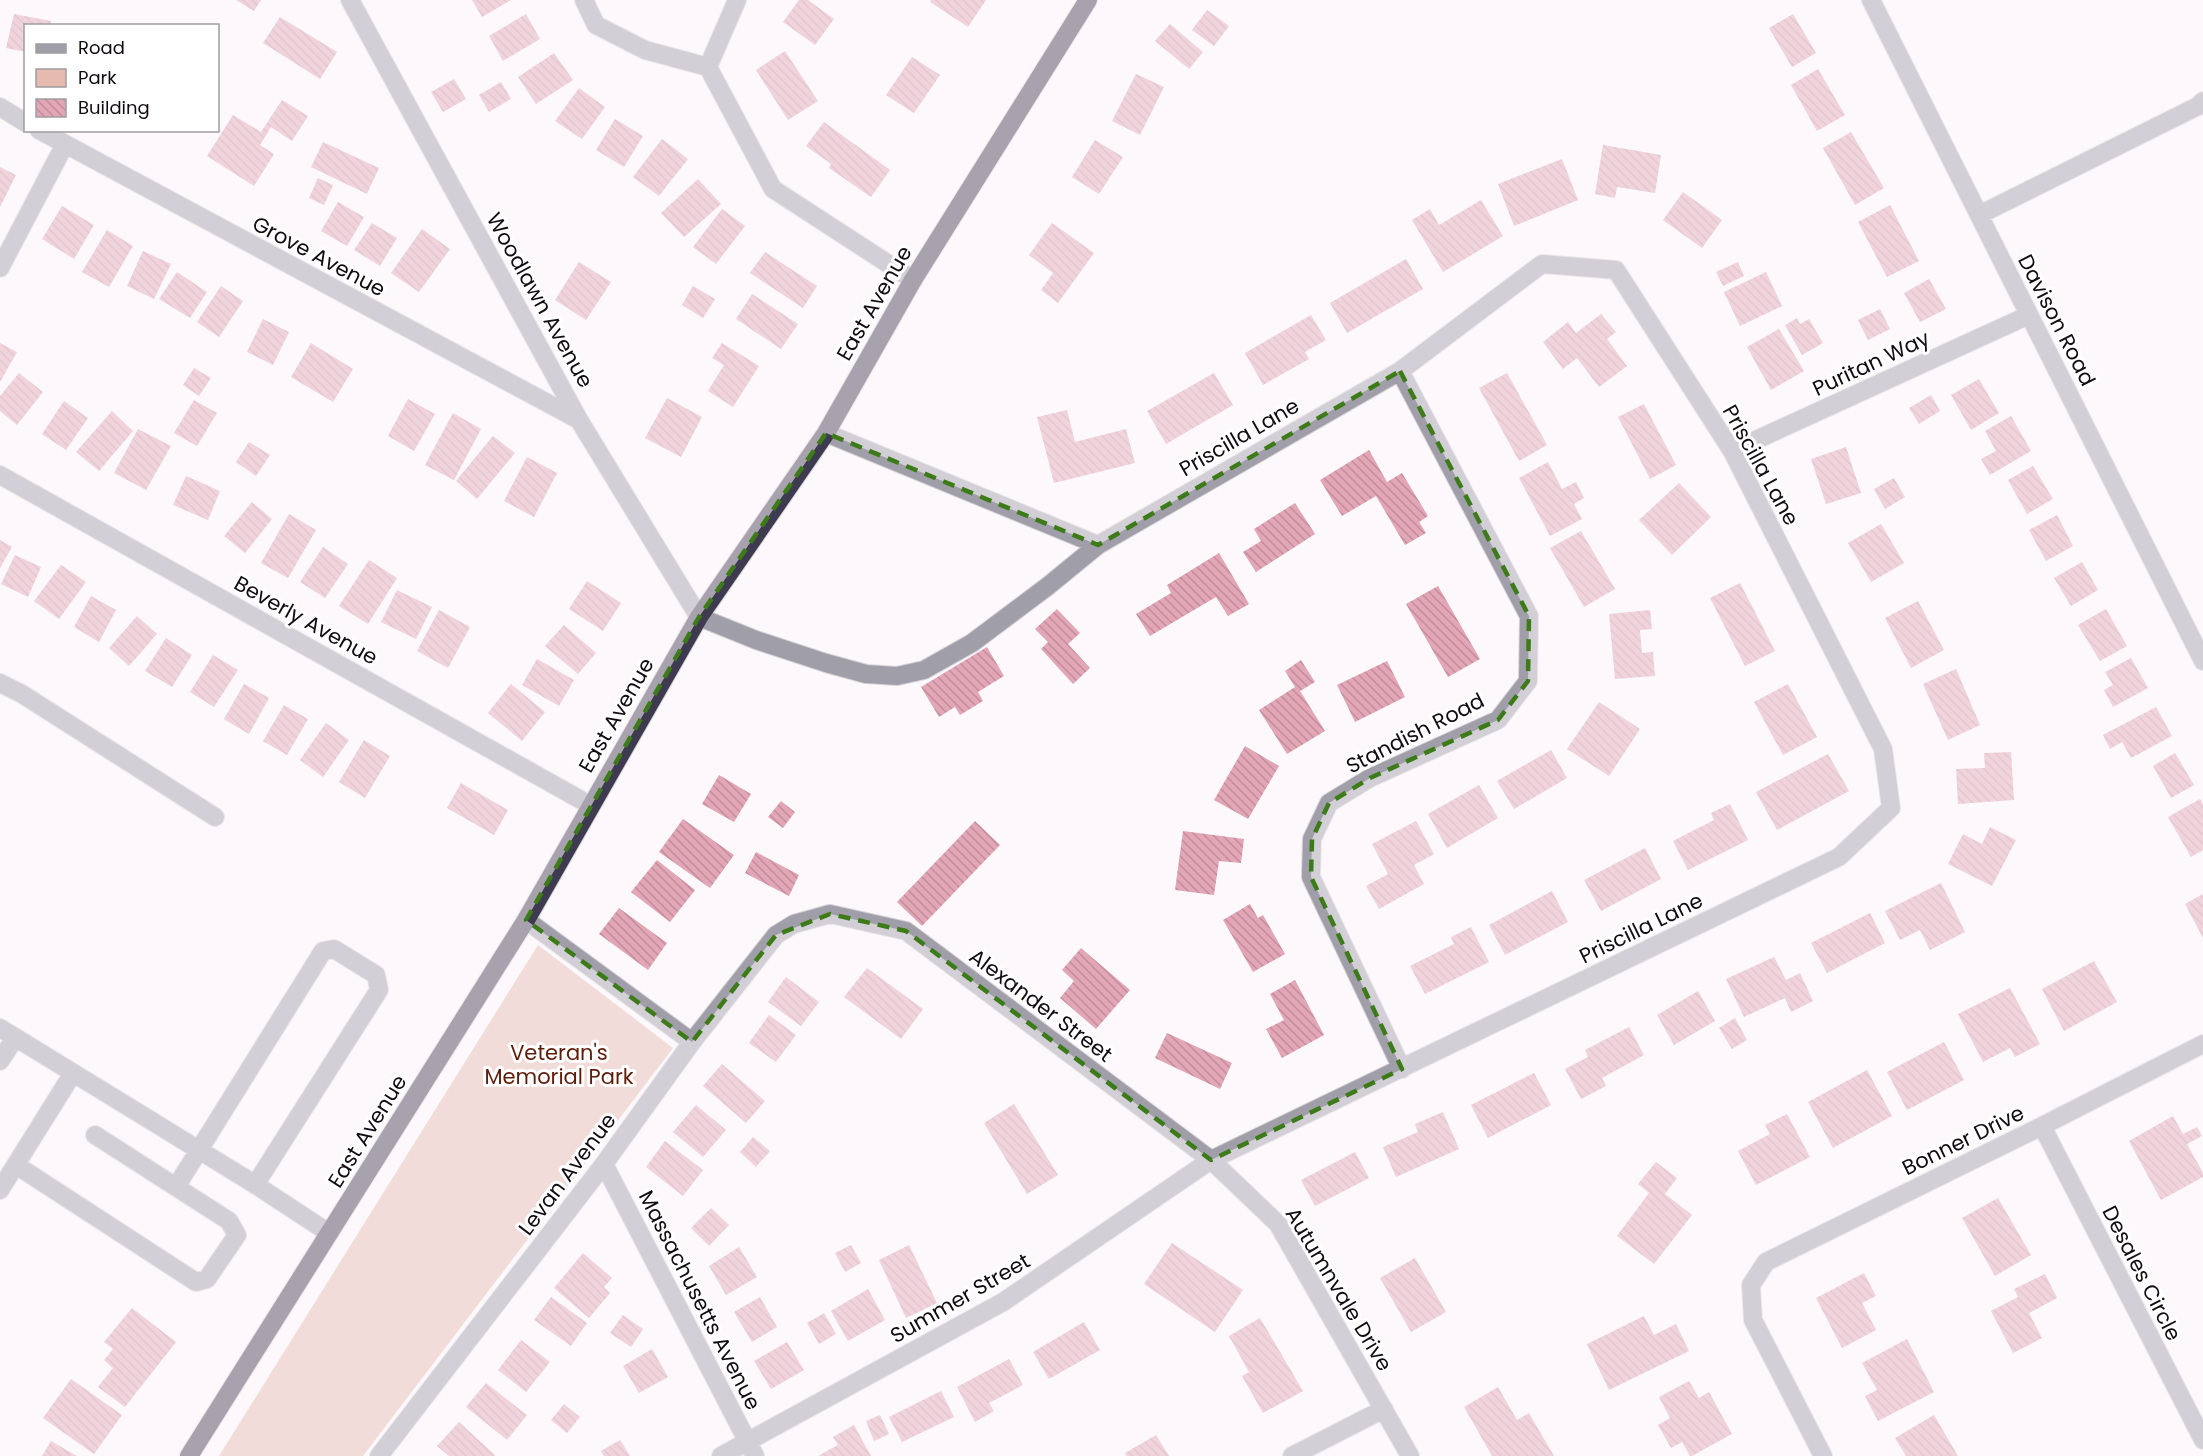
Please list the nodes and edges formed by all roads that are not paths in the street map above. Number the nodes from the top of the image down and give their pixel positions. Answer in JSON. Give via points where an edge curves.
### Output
{"nodes":[{"id":1,"x":350,"y":0,"type":"edge"},
{"id":2,"x":584,"y":0,"type":"edge"},
{"id":3,"x":737,"y":0,"type":"edge"},
{"id":4,"x":1088,"y":0,"type":"edge"},
{"id":5,"x":1871,"y":0,"type":"edge"},
{"id":6,"x":708,"y":66,"type":"junction"},
{"id":7,"x":2203,"y":101,"type":"edge"},
{"id":8,"x":0,"y":107,"type":"edge"},
{"id":9,"x":24,"y":122,"type":"edge"},
{"id":10,"x":42,"y":132,"type":"edge"},
{"id":11,"x":64,"y":146,"type":"junction"},
{"id":12,"x":1979,"y":215,"type":"junction"},
{"id":13,"x":0,"y":268,"type":"edge"},
{"id":14,"x":913,"y":280,"type":"junction"},
{"id":15,"x":2030,"y":315,"type":"junction"},
{"id":16,"x":1400,"y":371,"type":"junction"},
{"id":17,"x":579,"y":420,"type":"junction"},
{"id":18,"x":826,"y":433,"type":"junction"},
{"id":19,"x":1732,"y":451,"type":"junction"},
{"id":20,"x":0,"y":476,"type":"edge"},
{"id":21,"x":1098,"y":545,"type":"junction"},
{"id":22,"x":699,"y":617,"type":"junction"},
{"id":23,"x":2203,"y":661,"type":"edge"},
{"id":24,"x":0,"y":683,"type":"edge"},
{"id":25,"x":590,"y":805,"type":"junction"},
{"id":26,"x":214,"y":816,"type":"dead end"},
{"id":27,"x":830,"y":914,"type":"joint"},
{"id":28,"x":526,"y":920,"type":"junction"},
{"id":29,"x":7,"y":1033,"type":"edge"},
{"id":30,"x":692,"y":1042,"type":"junction"},
{"id":31,"x":2203,"y":1044,"type":"edge"},
{"id":32,"x":0,"y":1061,"type":"edge"},
{"id":33,"x":1402,"y":1069,"type":"junction"},
{"id":34,"x":73,"y":1073,"type":"junction"},
{"id":35,"x":2042,"y":1126,"type":"junction"},
{"id":36,"x":95,"y":1136,"type":"dead end"},
{"id":37,"x":199,"y":1150,"type":"junction"},
{"id":38,"x":1210,"y":1160,"type":"junction"},
{"id":39,"x":604,"y":1164,"type":"junction"},
{"id":40,"x":16,"y":1165,"type":"junction"},
{"id":41,"x":255,"y":1185,"type":"junction"},
{"id":42,"x":176,"y":1187,"type":"junction"},
{"id":43,"x":0,"y":1190,"type":"edge"},
{"id":44,"x":329,"y":1233,"type":"junction"},
{"id":45,"x":1384,"y":1408,"type":"junction"},
{"id":46,"x":2203,"y":1440,"type":"edge"},
{"id":47,"x":752,"y":1449,"type":"edge"},
{"id":48,"x":189,"y":1456,"type":"edge"},
{"id":49,"x":379,"y":1456,"type":"edge"},
{"id":50,"x":721,"y":1456,"type":"edge"},
{"id":51,"x":1292,"y":1456,"type":"edge"},
{"id":52,"x":1410,"y":1456,"type":"edge"},
{"id":53,"x":1823,"y":1456,"type":"edge"}],
"edges":[{"from":1,"to":17,"type":"street","name":"Woodlawn Avenue"},
{"from":2,"to":6,"type":"street","via":[[596,25],[645,50]]},
{"from":3,"to":6,"type":"street"},
{"from":4,"to":14,"type":"highway","name":"East Avenue"},
{"from":5,"to":12,"type":"street","name":"Davison Road"},
{"from":6,"to":14,"type":"street","via":[[773,189]]},
{"from":7,"to":12,"type":"street"},
{"from":8,"to":9,"type":"street"},
{"from":10,"to":11,"type":"street","name":"Grove Avenue"},
{"from":11,"to":13,"type":"street"},
{"from":11,"to":17,"type":"street","name":"Grove Avenue"},
{"from":12,"to":15,"type":"street","name":"Davison Road"},
{"from":14,"to":18,"type":"highway","name":"East Avenue"},
{"from":15,"to":19,"type":"street","name":"Puritan Way"},
{"from":15,"to":23,"type":"street","name":"Davison Road"},
{"from":16,"to":19,"type":"street","name":"Priscilla Lane","via":[[1542,264],[1616,270]]},
{"from":16,"to":21,"type":"street","name":"Priscilla Lane"},
{"from":16,"to":33,"type":"street","name":"Standish Road","via":[[1529,616],[1528,681],[1498,720],[1370,778],[1329,803],[1312,839],[1311,877]]},
{"from":17,"to":22,"type":"street","name":"Woodlawn Avenue"},
{"from":18,"to":21,"type":"street"},
{"from":18,"to":22,"type":"highway","name":"East Avenue"},
{"from":19,"to":33,"type":"street","name":"Priscilla Lane","via":[[1883,749],[1891,808],[1839,857]]},
{"from":20,"to":25,"type":"street","name":"Beverly Avenue"},
{"from":21,"to":22,"type":"street","name":"Priscilla Lane","via":[[972,643],[924,670],[897,676],[866,674],[826,663]]},
{"from":22,"to":25,"type":"highway","name":"East Avenue"},
{"from":24,"to":26,"type":"street"},
{"from":25,"to":28,"type":"highway","name":"East Avenue"},
{"from":27,"to":30,"type":"street","name":"Levan Avenue","via":[[794,924],[776,935]]},
{"from":27,"to":38,"type":"street","name":"Alexander Street","via":[[906,931]]},
{"from":28,"to":30,"type":"street"},
{"from":28,"to":44,"type":"highway","name":"East Avenue"},
{"from":29,"to":32,"type":"street"},
{"from":29,"to":34,"type":"street"},
{"from":30,"to":39,"type":"street","name":"Levan Avenue"},
{"from":31,"to":35,"type":"street","name":"Bonner Drive"},
{"from":33,"to":38,"type":"street","name":"Priscilla Lane"},
{"from":34,"to":37,"type":"street"},
{"from":34,"to":40,"type":"street"},
{"from":35,"to":46,"type":"street","name":"Desales Circle"},
{"from":35,"to":53,"type":"street","name":"Bonner Drive","via":[[1766,1262],[1751,1285],[1754,1320]]},
{"from":36,"to":42,"type":"street"},
{"from":37,"to":41,"type":"street"},
{"from":37,"to":41,"type":"street","via":[[323,951],[334,949],[376,975],[379,990]]},
{"from":37,"to":42,"type":"street"},
{"from":38,"to":45,"type":"street","name":"Autumnvale Drive","via":[[1278,1224]]},
{"from":38,"to":47,"type":"street","name":"Summer Street","via":[[1003,1302]]},
{"from":39,"to":47,"type":"street","name":"Massachusetts Avenue"},
{"from":39,"to":49,"type":"street","name":"Levan Avenue"},
{"from":40,"to":42,"type":"street","via":[[196,1282],[207,1279],[237,1235],[229,1221]]},
{"from":40,"to":43,"type":"street"},
{"from":41,"to":44,"type":"street"},
{"from":44,"to":48,"type":"highway","name":"East Avenue"},
{"from":45,"to":51,"type":"street"},
{"from":45,"to":52,"type":"street","name":"Autumnvale Drive"},
{"from":47,"to":50,"type":"street","name":"Summer Street"}]}
